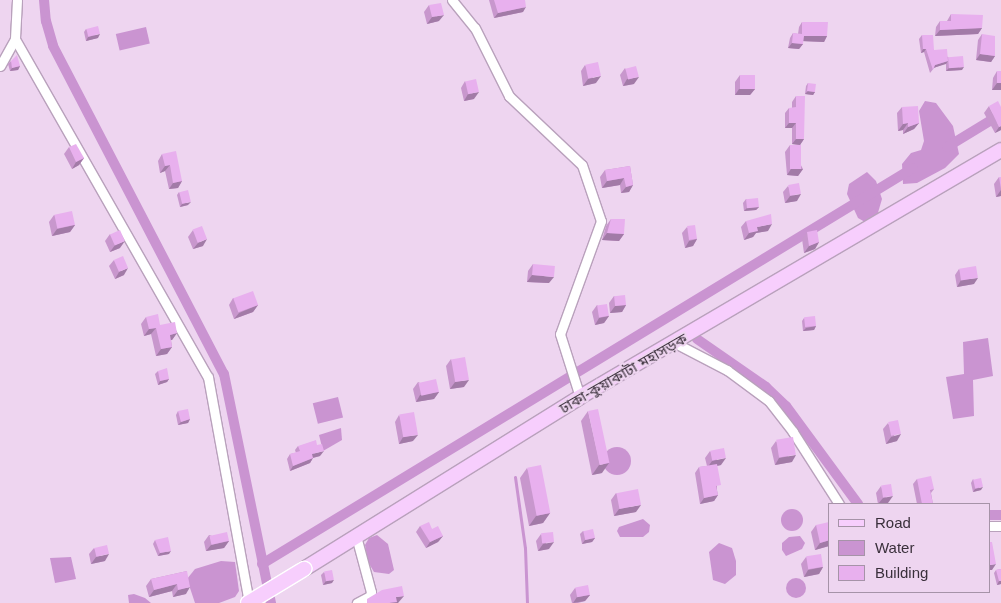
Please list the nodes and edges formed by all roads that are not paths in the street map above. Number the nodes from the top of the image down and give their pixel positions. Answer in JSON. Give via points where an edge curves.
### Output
{"nodes":[{"id":1,"x":17,"y":0,"type":"edge"},
{"id":2,"x":452,"y":0,"type":"edge"},
{"id":3,"x":15,"y":39,"type":"junction"},
{"id":4,"x":0,"y":66,"type":"edge"},
{"id":5,"x":1001,"y":150,"type":"edge"},
{"id":6,"x":675,"y":343,"type":"junction"},
{"id":7,"x":580,"y":397,"type":"junction"},
{"id":8,"x":838,"y":503,"type":"edge"},
{"id":9,"x":356,"y":536,"type":"junction"},
{"id":10,"x":248,"y":603,"type":"edge"},
{"id":11,"x":357,"y":603,"type":"edge"}],
"edges":[{"from":1,"to":3,"type":"street"},
{"from":2,"to":7,"type":"street","via":[[476,28],[509,96],[582,165],[601,221],[560,334]]},
{"from":3,"to":4,"type":"street"},
{"from":3,"to":10,"type":"street","via":[[208,377]]},
{"from":5,"to":6,"type":"main road","name":"ঢাকা-কুয়াকাটা মহাসড়ক"},
{"from":6,"to":7,"type":"main road","name":"ঢাকা-কুয়াকাটা মহাসড়ক"},
{"from":6,"to":8,"type":"street","via":[[727,370],[768,401],[793,432]]},
{"from":7,"to":9,"type":"main road","name":"ঢাকা-কুয়াকাটা মহাসড়ক"},
{"from":9,"to":10,"type":"main road","name":"ঢাকা-কুয়াকাটা মহাসড়ক","bridge":true},
{"from":9,"to":11,"type":"street","via":[[371,592],[370,596]]}]}
